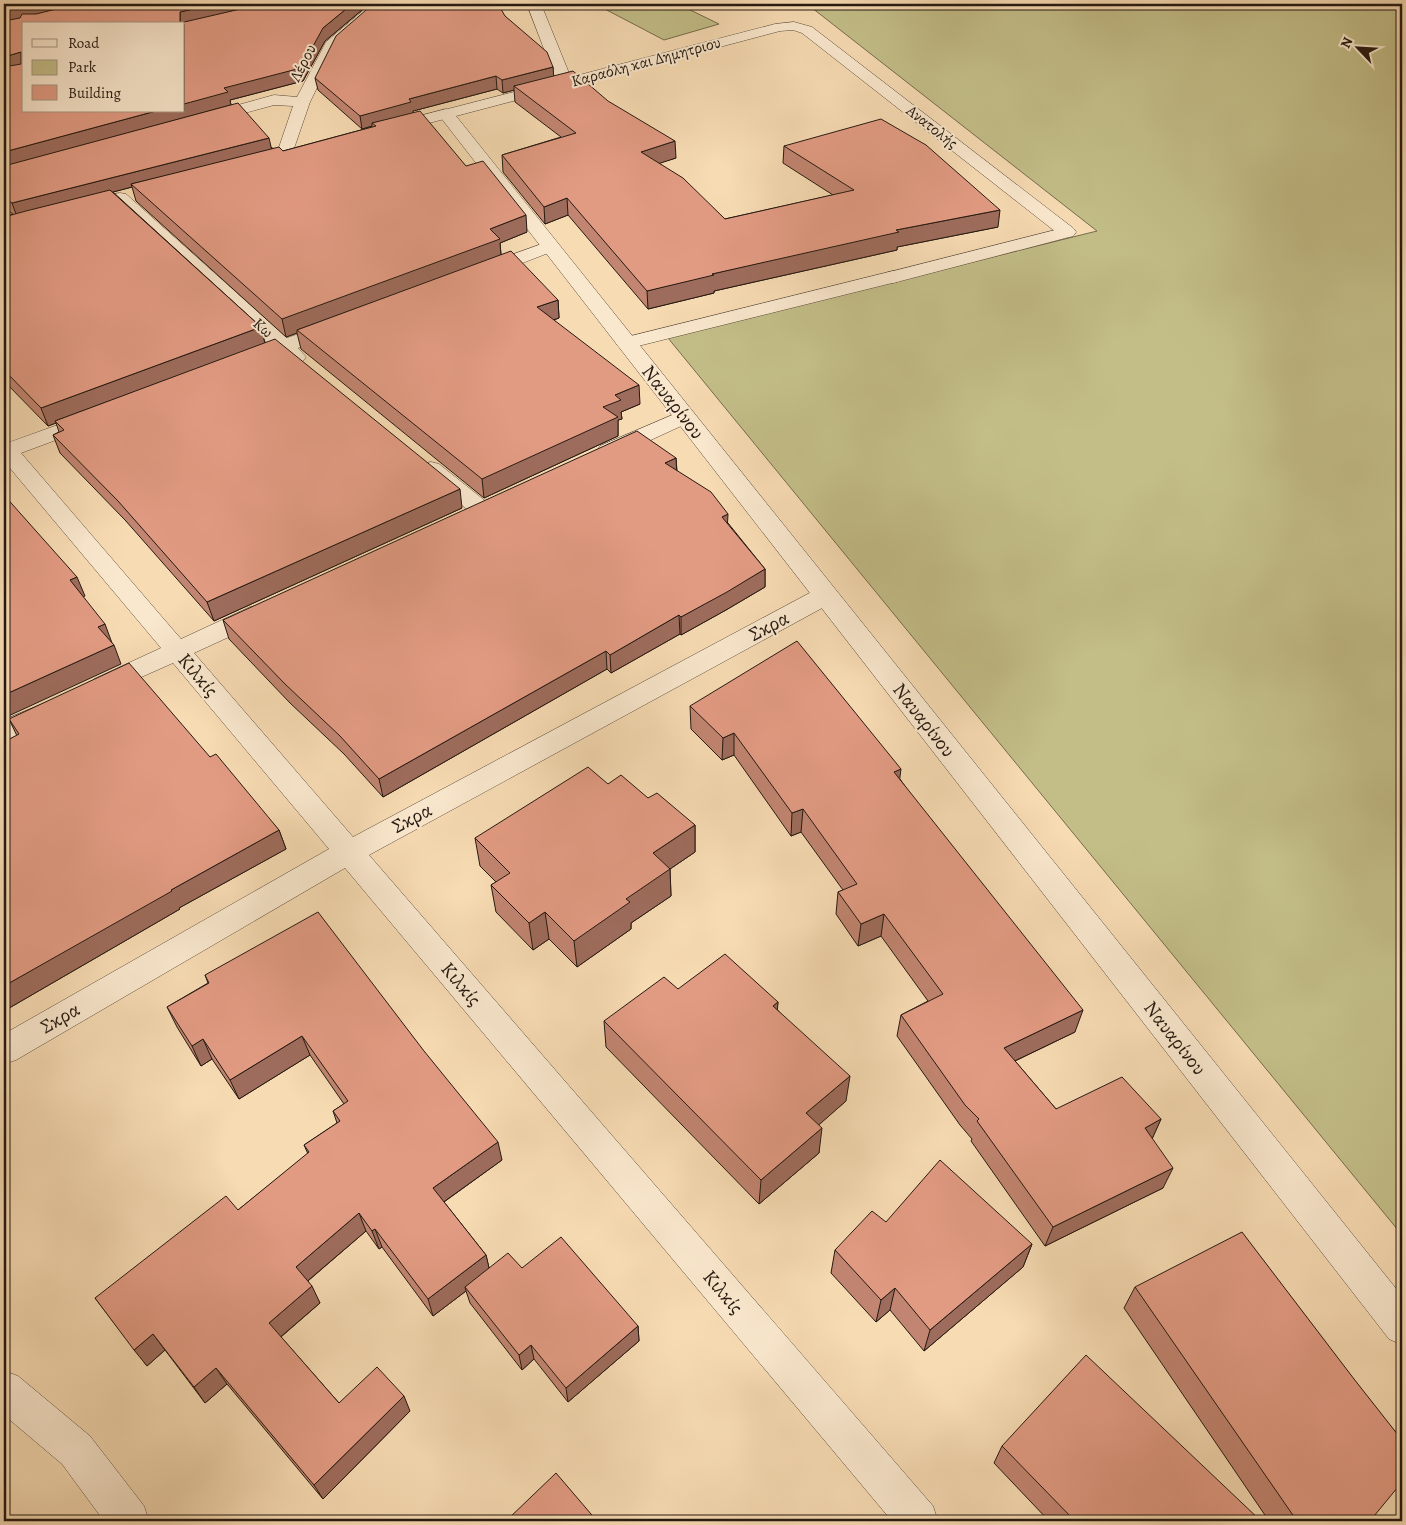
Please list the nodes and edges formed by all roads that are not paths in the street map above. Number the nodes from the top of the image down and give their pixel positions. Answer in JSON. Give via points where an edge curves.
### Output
{"nodes":[{"id":1,"x":379,"y":4,"type":"edge"},
{"id":2,"x":534,"y":4,"type":"edge"},
{"id":3,"x":794,"y":26,"type":"joint"},
{"id":4,"x":566,"y":83,"type":"junction"},
{"id":5,"x":302,"y":102,"type":"junction"},
{"id":6,"x":446,"y":114,"type":"junction"},
{"id":7,"x":190,"y":123,"type":"edge"},
{"id":8,"x":379,"y":131,"type":"edge"},
{"id":9,"x":303,"y":151,"type":"edge"},
{"id":10,"x":284,"y":156,"type":"junction"},
{"id":11,"x":264,"y":161,"type":"edge"},
{"id":12,"x":120,"y":198,"type":"edge"},
{"id":13,"x":550,"y":246,"type":"junction"},
{"id":14,"x":469,"y":277,"type":"edge"},
{"id":15,"x":348,"y":322,"type":"edge"},
{"id":16,"x":626,"y":343,"type":"junction"},
{"id":17,"x":283,"y":347,"type":"junction"},
{"id":18,"x":228,"y":368,"type":"edge"},
{"id":19,"x":314,"y":372,"type":"edge"},
{"id":20,"x":108,"y":413,"type":"edge"},
{"id":21,"x":684,"y":416,"type":"junction"},
{"id":22,"x":5,"y":450,"type":"edge"},
{"id":23,"x":420,"y":459,"type":"edge"},
{"id":24,"x":587,"y":460,"type":"edge"},
{"id":25,"x":480,"y":509,"type":"edge"},
{"id":26,"x":826,"y":595,"type":"junction"},
{"id":27,"x":276,"y":605,"type":"edge"},
{"id":28,"x":177,"y":651,"type":"junction"},
{"id":29,"x":4,"y":731,"type":"edge"},
{"id":30,"x":349,"y":852,"type":"junction"},
{"id":31,"x":4,"y":1050,"type":"edge"},
{"id":32,"x":1402,"y":1326,"type":"edge"},
{"id":33,"x":4,"y":1390,"type":"edge"},
{"id":34,"x":129,"y":1521,"type":"edge"},
{"id":35,"x":918,"y":1521,"type":"edge"}],
"edges":[{"from":1,"to":5,"type":"street","name":"Λέρου","via":[[331,45]]},
{"from":2,"to":4,"type":"street"},
{"from":3,"to":4,"type":"street","name":"Καραόλη και Δημητριου","via":[[780,26]]},
{"from":3,"to":16,"type":"street","name":"Ανατολής","via":[[807,30],[1067,232]]},
{"from":4,"to":6,"type":"street","name":"Καραόλη και Δημητριου"},
{"from":5,"to":7,"type":"street","via":[[274,100]]},
{"from":5,"to":10,"type":"street","name":"Λέρου"},
{"from":6,"to":8,"type":"street","name":"Καραόλη και Δημητριου"},
{"from":6,"to":13,"type":"street","name":"Ναυαρίνου"},
{"from":9,"to":10,"type":"street"},
{"from":10,"to":11,"type":"street"},
{"from":12,"to":17,"type":"street","name":"Κω"},
{"from":13,"to":14,"type":"street"},
{"from":13,"to":16,"type":"street","name":"Ναυαρίνου"},
{"from":15,"to":17,"type":"street"},
{"from":16,"to":21,"type":"street","name":"Ναυαρίνου"},
{"from":17,"to":18,"type":"street"},
{"from":17,"to":19,"type":"street","name":"Κω"},
{"from":20,"to":22,"type":"street"},
{"from":21,"to":24,"type":"street"},
{"from":21,"to":26,"type":"street","name":"Ναυαρίνου"},
{"from":22,"to":28,"type":"street","name":"Κιλκίς"},
{"from":23,"to":25,"type":"street"},
{"from":26,"to":30,"type":"street","name":"Σκρα"},
{"from":26,"to":32,"type":"street","name":"Ναυαρίνου"},
{"from":27,"to":28,"type":"street"},
{"from":28,"to":29,"type":"street"},
{"from":28,"to":30,"type":"street","name":"Κιλκίς"},
{"from":30,"to":31,"type":"street","name":"Σκρα"},
{"from":30,"to":35,"type":"street","name":"Κιλκίς"},
{"from":33,"to":34,"type":"street","via":[[76,1450]]}]}
